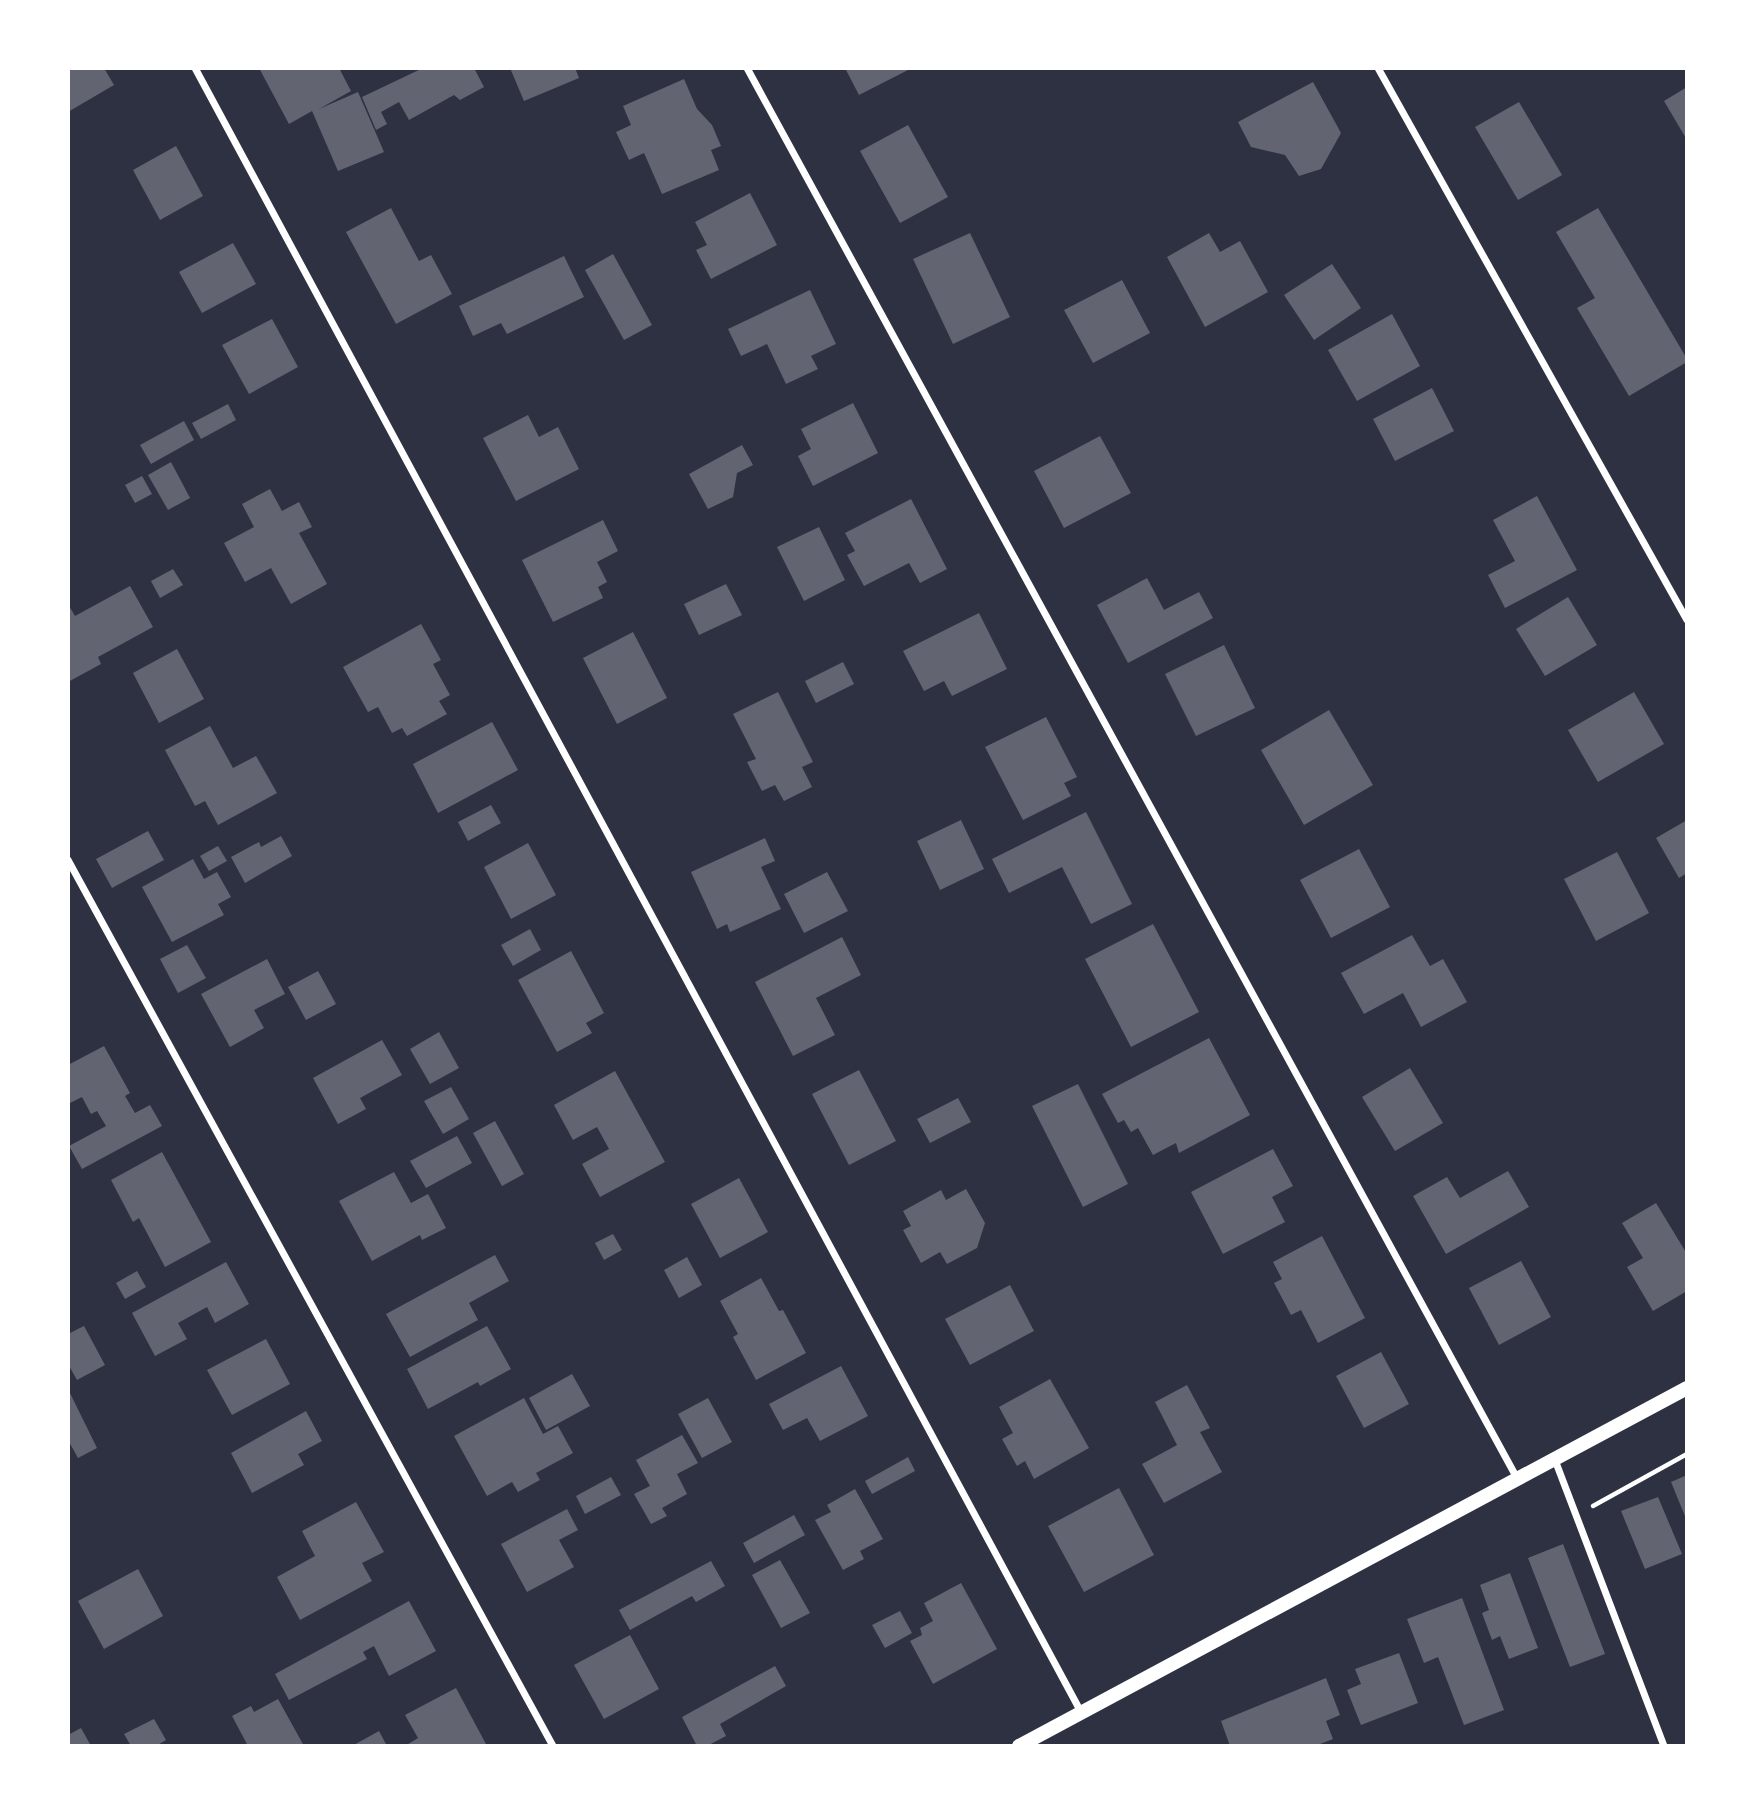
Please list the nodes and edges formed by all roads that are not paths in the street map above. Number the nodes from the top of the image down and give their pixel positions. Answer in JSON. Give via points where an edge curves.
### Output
{"nodes":[{"id":1,"x":195,"y":68,"type":"edge"},
{"id":2,"x":747,"y":68,"type":"edge"},
{"id":3,"x":1378,"y":68,"type":"edge"},
{"id":4,"x":1687,"y":620,"type":"edge"},
{"id":5,"x":68,"y":860,"type":"edge"},
{"id":6,"x":1687,"y":1388,"type":"edge"},
{"id":7,"x":1555,"y":1460,"type":"junction"},
{"id":8,"x":1518,"y":1480,"type":"junction"},
{"id":9,"x":1081,"y":1712,"type":"junction"},
{"id":10,"x":553,"y":1746,"type":"edge"},
{"id":11,"x":1019,"y":1746,"type":"edge"},
{"id":12,"x":1664,"y":1746,"type":"edge"}],
"edges":[{"from":1,"to":9,"type":"street"},
{"from":2,"to":8,"type":"street"},
{"from":3,"to":4,"type":"street"},
{"from":5,"to":10,"type":"street"},
{"from":6,"to":7,"type":"main road"},
{"from":7,"to":8,"type":"main road"},
{"from":7,"to":12,"type":"street"},
{"from":8,"to":9,"type":"main road"},
{"from":9,"to":11,"type":"main road"}]}
